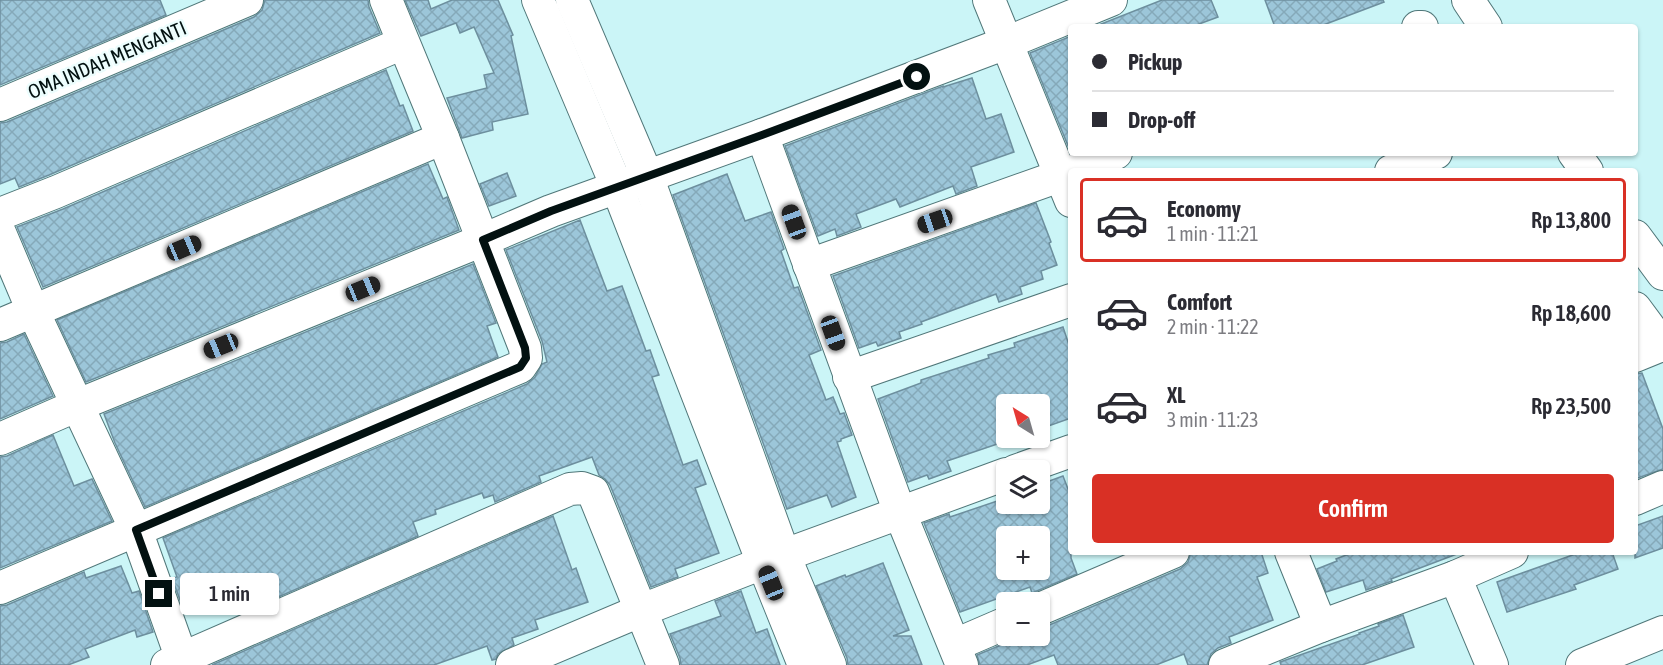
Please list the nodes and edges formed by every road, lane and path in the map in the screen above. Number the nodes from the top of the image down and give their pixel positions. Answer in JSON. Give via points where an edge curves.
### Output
{"nodes":[{"id":1,"x":247,"y":0,"type":"edge"},
{"id":2,"x":386,"y":0,"type":"edge"},
{"id":3,"x":538,"y":0,"type":"edge"},
{"id":4,"x":572,"y":0,"type":"edge"},
{"id":5,"x":989,"y":0,"type":"edge"},
{"id":6,"x":1111,"y":0,"type":"edge"},
{"id":7,"x":1468,"y":0,"type":"edge"},
{"id":8,"x":1484,"y":24,"type":"edge"},
{"id":9,"x":404,"y":43,"type":"junction"},
{"id":10,"x":1006,"y":43,"type":"junction"},
{"id":11,"x":0,"y":105,"type":"edge"},
{"id":12,"x":762,"y":135,"type":"junction"},
{"id":13,"x":442,"y":138,"type":"junction"},
{"id":14,"x":1111,"y":156,"type":"edge"},
{"id":15,"x":1428,"y":156,"type":"edge"},
{"id":16,"x":1090,"y":168,"type":"edge"},
{"id":17,"x":1398,"y":168,"type":"edge"},
{"id":18,"x":646,"y":176,"type":"junction"},
{"id":19,"x":1068,"y":178,"type":"edge"},
{"id":20,"x":1068,"y":180,"type":"edge"},
{"id":21,"x":617,"y":188,"type":"junction"},
{"id":22,"x":0,"y":214,"type":"edge"},
{"id":23,"x":0,"y":233,"type":"edge"},
{"id":24,"x":483,"y":240,"type":"junction"},
{"id":25,"x":1638,"y":240,"type":"edge"},
{"id":26,"x":809,"y":266,"type":"junction"},
{"id":27,"x":1663,"y":273,"type":"edge"},
{"id":28,"x":1068,"y":301,"type":"edge"},
{"id":29,"x":33,"y":311,"type":"junction"},
{"id":30,"x":1638,"y":315,"type":"edge"},
{"id":31,"x":0,"y":325,"type":"edge"},
{"id":32,"x":1653,"y":349,"type":"edge"},
{"id":33,"x":849,"y":377,"type":"junction"},
{"id":34,"x":78,"y":405,"type":"junction"},
{"id":35,"x":0,"y":439,"type":"edge"},
{"id":36,"x":1068,"y":451,"type":"edge"},
{"id":37,"x":1044,"y":460,"type":"edge"},
{"id":38,"x":996,"y":478,"type":"edge"},
{"id":39,"x":1663,"y":487,"type":"edge"},
{"id":40,"x":1638,"y":498,"type":"edge"},
{"id":41,"x":900,"y":513,"type":"junction"},
{"id":42,"x":136,"y":530,"type":"junction"},
{"id":43,"x":1158,"y":555,"type":"edge"},
{"id":44,"x":1292,"y":555,"type":"edge"},
{"id":45,"x":1505,"y":555,"type":"edge"},
{"id":46,"x":774,"y":559,"type":"junction"},
{"id":47,"x":1133,"y":560,"type":"edge"},
{"id":48,"x":1455,"y":577,"type":"junction"},
{"id":49,"x":0,"y":588,"type":"edge"},
{"id":50,"x":1050,"y":604,"type":"edge"},
{"id":51,"x":642,"y":610,"type":"junction"},
{"id":52,"x":1321,"y":626,"type":"junction"},
{"id":53,"x":996,"y":630,"type":"edge"},
{"id":54,"x":1663,"y":632,"type":"edge"},
{"id":55,"x":958,"y":655,"type":"edge"},
{"id":56,"x":177,"y":663,"type":"edge"},
{"id":57,"x":512,"y":665,"type":"edge"},
{"id":58,"x":663,"y":665,"type":"edge"},
{"id":59,"x":804,"y":665,"type":"edge"},
{"id":60,"x":830,"y":665,"type":"edge"},
{"id":61,"x":1225,"y":665,"type":"edge"},
{"id":62,"x":1492,"y":665,"type":"edge"},
{"id":63,"x":1582,"y":665,"type":"edge"}],
"edges":[{"from":1,"to":11,"type":"street","name":"OMA INDAH MENGANTI"},
{"from":2,"to":9,"type":"street"},
{"from":3,"to":21,"type":"street"},
{"from":4,"to":18,"type":"street"},
{"from":5,"to":10,"type":"street"},
{"from":6,"to":10,"type":"street"},
{"from":7,"to":8,"type":"street"},
{"from":9,"to":13,"type":"street"},
{"from":9,"to":22,"type":"street"},
{"from":10,"to":12,"type":"street"},
{"from":10,"to":19,"type":"street"},
{"from":12,"to":18,"type":"street"},
{"from":12,"to":26,"type":"street"},
{"from":13,"to":24,"type":"street"},
{"from":13,"to":29,"type":"street"},
{"from":14,"to":16,"type":"street"},
{"from":15,"to":17,"type":"street"},
{"from":18,"to":21,"type":"street"},
{"from":18,"to":46,"type":"street"},
{"from":20,"to":26,"type":"street"},
{"from":21,"to":24,"type":"street"},
{"from":21,"to":46,"type":"street"},
{"from":23,"to":29,"type":"street"},
{"from":24,"to":34,"type":"street"},
{"from":24,"to":42,"type":"street","via":[[525,348],[526,358],[520,367]]},
{"from":25,"to":27,"type":"street"},
{"from":26,"to":33,"type":"street"},
{"from":28,"to":33,"type":"street"},
{"from":29,"to":31,"type":"street"},
{"from":29,"to":34,"type":"street"},
{"from":30,"to":32,"type":"street"},
{"from":33,"to":41,"type":"street"},
{"from":34,"to":35,"type":"street"},
{"from":34,"to":42,"type":"street"},
{"from":36,"to":37,"type":"street"},
{"from":38,"to":41,"type":"street"},
{"from":39,"to":40,"type":"street"},
{"from":41,"to":46,"type":"street"},
{"from":41,"to":55,"type":"street"},
{"from":42,"to":49,"type":"street"},
{"from":42,"to":56,"type":"street"},
{"from":43,"to":47,"type":"street"},
{"from":44,"to":52,"type":"street"},
{"from":45,"to":48,"type":"street"},
{"from":46,"to":51,"type":"street"},
{"from":46,"to":59,"type":"street"},
{"from":46,"to":60,"type":"street"},
{"from":47,"to":50,"type":"street"},
{"from":48,"to":52,"type":"street"},
{"from":48,"to":62,"type":"street"},
{"from":51,"to":56,"type":"street","via":[[593,492],[570,489]]},
{"from":51,"to":57,"type":"street"},
{"from":51,"to":58,"type":"street"},
{"from":52,"to":61,"type":"street"},
{"from":53,"to":55,"type":"street"},
{"from":54,"to":63,"type":"street"}]}
